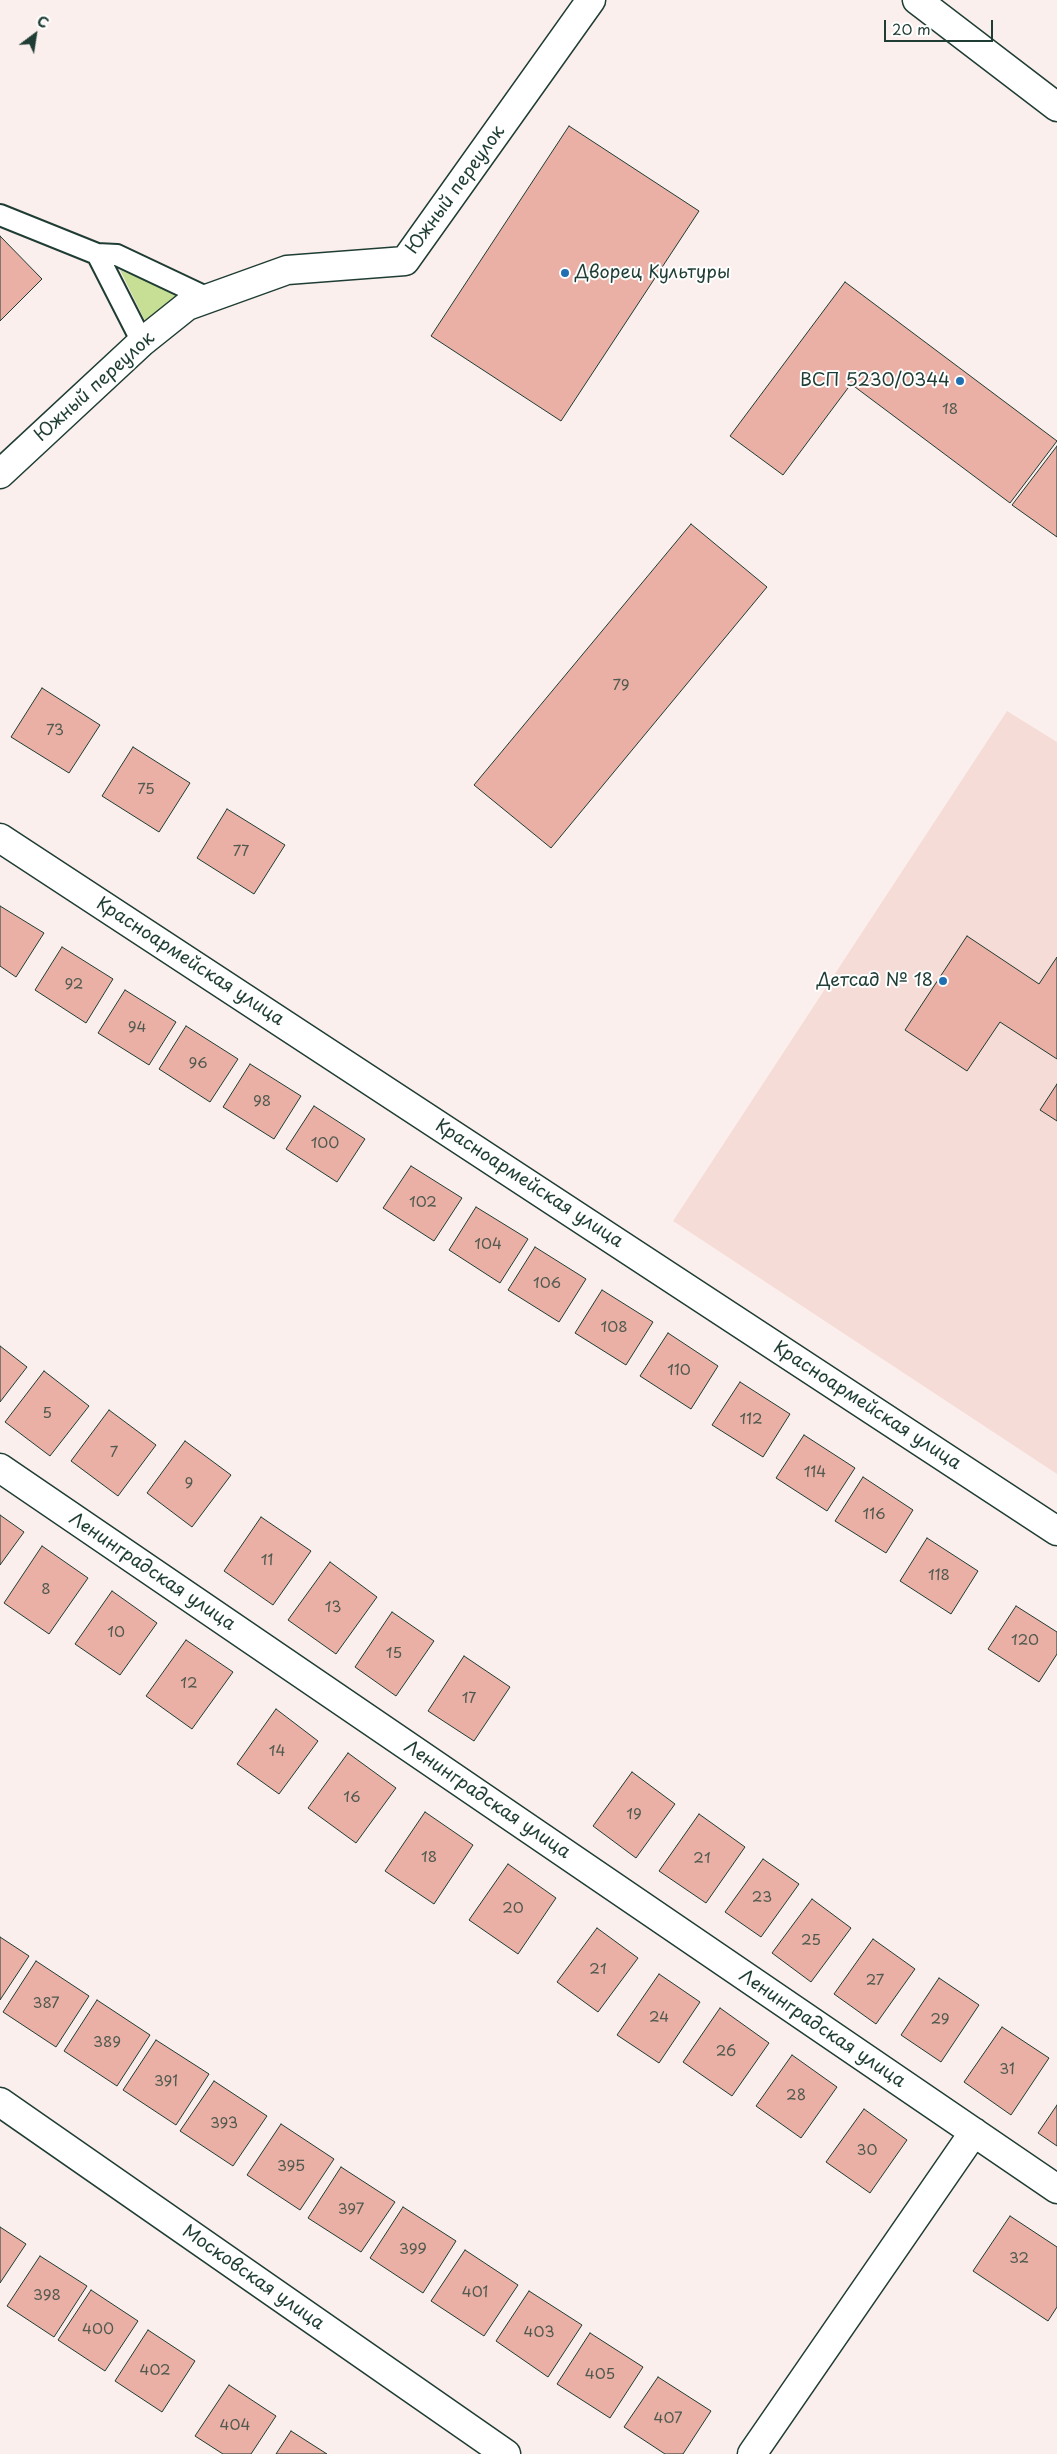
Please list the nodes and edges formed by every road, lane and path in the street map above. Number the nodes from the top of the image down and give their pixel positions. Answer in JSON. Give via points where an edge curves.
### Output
{"nodes":[{"id":1,"x":591,"y":0,"type":"edge"},
{"id":2,"x":916,"y":0,"type":"edge"},
{"id":3,"x":1057,"y":107,"type":"edge"},
{"id":4,"x":0,"y":215,"type":"edge"},
{"id":5,"x":97,"y":254,"type":"junction"},
{"id":6,"x":208,"y":298,"type":"junction"},
{"id":7,"x":142,"y":342,"type":"junction"},
{"id":8,"x":0,"y":474,"type":"edge"},
{"id":9,"x":0,"y":838,"type":"edge"},
{"id":10,"x":0,"y":1468,"type":"edge"},
{"id":11,"x":1057,"y":1531,"type":"edge"},
{"id":12,"x":0,"y":2102,"type":"edge"},
{"id":13,"x":974,"y":2132,"type":"junction"},
{"id":14,"x":1057,"y":2189,"type":"edge"},
{"id":15,"x":506,"y":2454,"type":"edge"},
{"id":16,"x":752,"y":2454,"type":"edge"}],
"edges":[{"from":1,"to":6,"type":"street","name":"Южный переулок","via":[[405,261],[287,270]]},
{"from":2,"to":3,"type":"street"},
{"from":4,"to":5,"type":"lane"},
{"from":5,"to":6,"type":"lane","via":[[117,255]]},
{"from":5,"to":7,"type":"lane"},
{"from":6,"to":7,"type":"street","name":"Южный переулок","via":[[187,306]]},
{"from":7,"to":8,"type":"street","name":"Южный переулок"},
{"from":9,"to":11,"type":"street","name":"Красноармейская улица"},
{"from":10,"to":13,"type":"street","name":"Ленинградская улица"},
{"from":12,"to":15,"type":"street","name":"Московская улица"},
{"from":13,"to":14,"type":"street","name":"Ленинградская улица"},
{"from":13,"to":16,"type":"street"}]}
